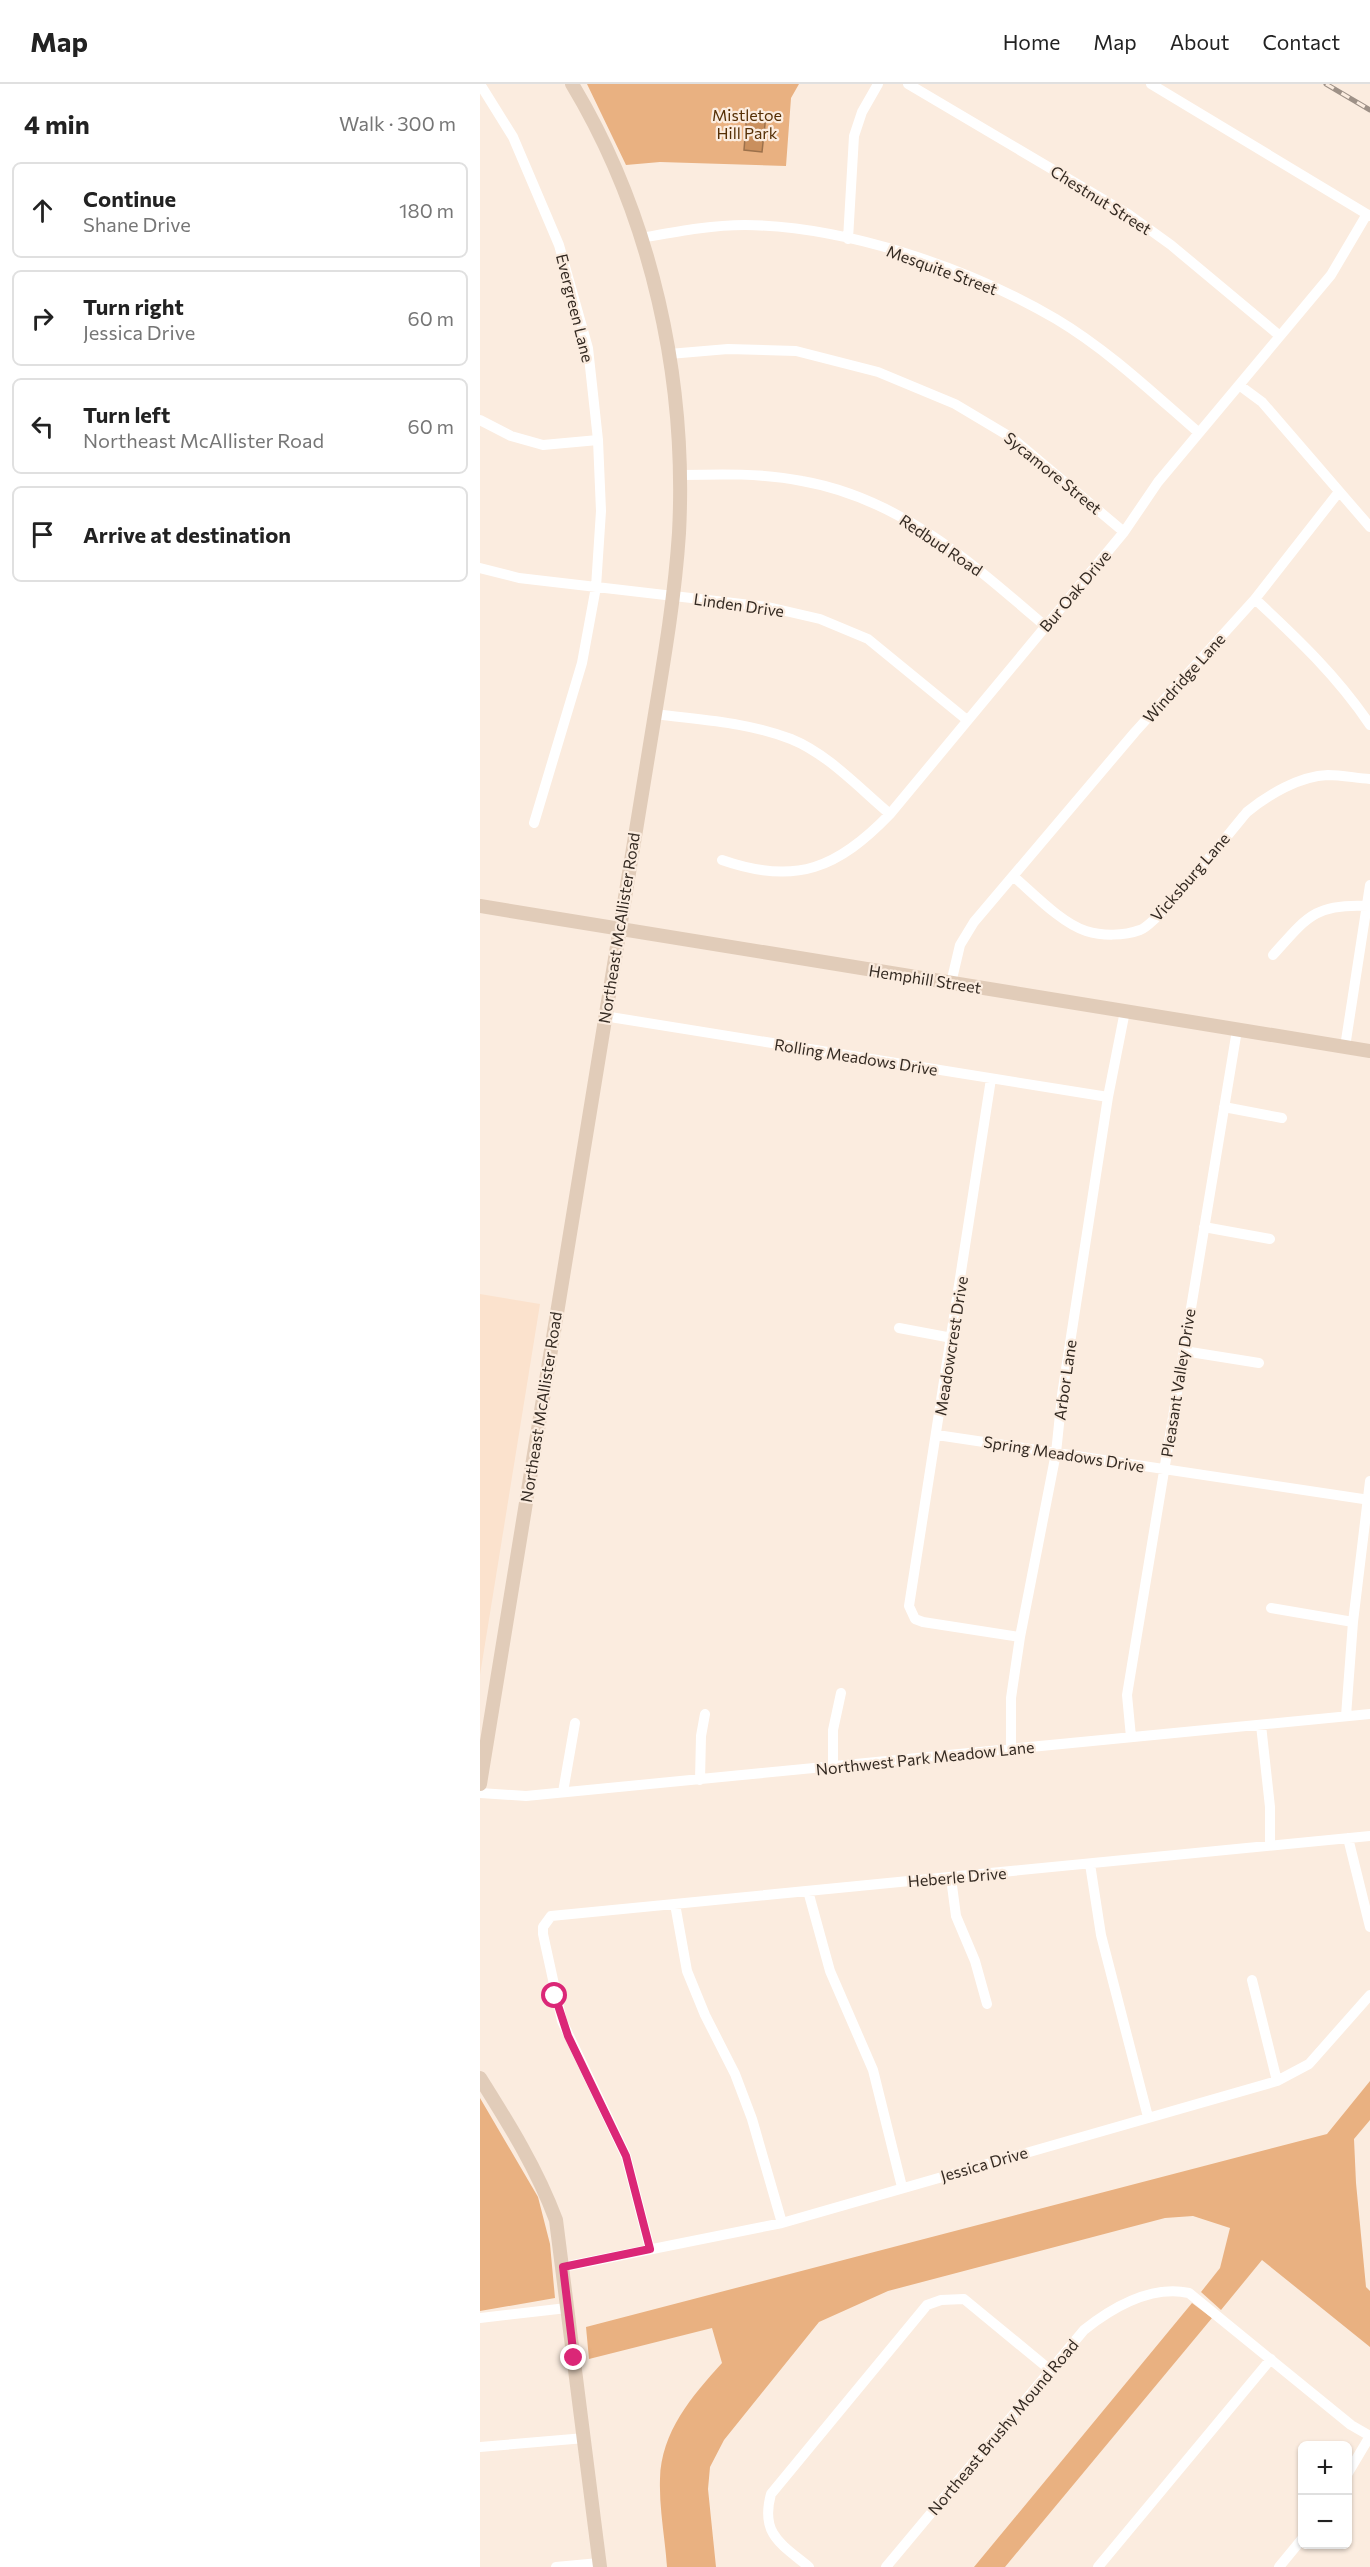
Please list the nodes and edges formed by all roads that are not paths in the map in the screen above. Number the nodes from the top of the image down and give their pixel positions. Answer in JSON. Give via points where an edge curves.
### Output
{"nodes":[{"id":1,"x":480,"y":84,"type":"edge"},
{"id":2,"x":572,"y":84,"type":"edge"},
{"id":3,"x":878,"y":84,"type":"edge"},
{"id":4,"x":908,"y":84,"type":"edge"},
{"id":5,"x":1150,"y":84,"type":"edge"},
{"id":6,"x":1369,"y":215,"type":"edge"},
{"id":7,"x":640,"y":238,"type":"junction"},
{"id":8,"x":848,"y":239,"type":"junction"},
{"id":9,"x":1280,"y":336,"type":"junction"},
{"id":10,"x":669,"y":354,"type":"junction"},
{"id":11,"x":1239,"y":385,"type":"junction"},
{"id":12,"x":480,"y":420,"type":"edge"},
{"id":13,"x":1199,"y":433,"type":"junction"},
{"id":14,"x":598,"y":440,"type":"junction"},
{"id":15,"x":680,"y":475,"type":"junction"},
{"id":16,"x":1338,"y":493,"type":"junction"},
{"id":17,"x":1370,"y":527,"type":"edge"},
{"id":18,"x":1124,"y":532,"type":"junction"},
{"id":19,"x":480,"y":568,"type":"edge"},
{"id":20,"x":596,"y":587,"type":"junction"},
{"id":21,"x":674,"y":596,"type":"junction"},
{"id":22,"x":1255,"y":599,"type":"junction"},
{"id":23,"x":1046,"y":626,"type":"junction"},
{"id":24,"x":655,"y":714,"type":"junction"},
{"id":25,"x":967,"y":720,"type":"junction"},
{"id":26,"x":1370,"y":725,"type":"edge"},
{"id":27,"x":1370,"y":779,"type":"edge"},
{"id":28,"x":890,"y":813,"type":"junction"},
{"id":29,"x":534,"y":823,"type":"dead end"},
{"id":30,"x":722,"y":860,"type":"dead end"},
{"id":31,"x":1013,"y":876,"type":"junction"},
{"id":32,"x":1370,"y":885,"type":"edge"},
{"id":33,"x":480,"y":906,"type":"edge"},
{"id":34,"x":1369,"y":906,"type":"edge"},
{"id":35,"x":619,"y":929,"type":"junction"},
{"id":36,"x":1274,"y":955,"type":"dead end"},
{"id":37,"x":951,"y":983,"type":"junction"},
{"id":38,"x":1125,"y":1011,"type":"junction"},
{"id":39,"x":604,"y":1016,"type":"junction"},
{"id":40,"x":1237,"y":1030,"type":"junction"},
{"id":41,"x":1345,"y":1047,"type":"junction"},
{"id":42,"x":1370,"y":1051,"type":"edge"},
{"id":43,"x":991,"y":1078,"type":"junction"},
{"id":44,"x":1108,"y":1097,"type":"junction"},
{"id":45,"x":1224,"y":1107,"type":"junction"},
{"id":46,"x":1282,"y":1118,"type":"dead end"},
{"id":47,"x":1204,"y":1227,"type":"junction"},
{"id":48,"x":1270,"y":1239,"type":"dead end"},
{"id":49,"x":899,"y":1328,"type":"dead end"},
{"id":50,"x":952,"y":1338,"type":"junction"},
{"id":51,"x":1184,"y":1351,"type":"junction"},
{"id":52,"x":1259,"y":1363,"type":"dead end"},
{"id":53,"x":937,"y":1435,"type":"junction"},
{"id":54,"x":1056,"y":1453,"type":"junction"},
{"id":55,"x":1164,"y":1469,"type":"junction"},
{"id":56,"x":1370,"y":1481,"type":"edge"},
{"id":57,"x":1369,"y":1500,"type":"edge"},
{"id":58,"x":1271,"y":1608,"type":"dead end"},
{"id":59,"x":1353,"y":1622,"type":"junction"},
{"id":60,"x":1020,"y":1637,"type":"junction"},
{"id":61,"x":841,"y":1694,"type":"dead end"},
{"id":62,"x":705,"y":1714,"type":"dead end"},
{"id":63,"x":1370,"y":1714,"type":"edge"},
{"id":64,"x":1346,"y":1716,"type":"junction"},
{"id":65,"x":575,"y":1723,"type":"dead end"},
{"id":66,"x":1261,"y":1725,"type":"junction"},
{"id":67,"x":1131,"y":1737,"type":"junction"},
{"id":68,"x":1011,"y":1749,"type":"junction"},
{"id":69,"x":833,"y":1767,"type":"junction"},
{"id":70,"x":700,"y":1780,"type":"junction"},
{"id":71,"x":480,"y":1784,"type":"edge"},
{"id":72,"x":563,"y":1792,"type":"junction"},
{"id":73,"x":480,"y":1793,"type":"edge"},
{"id":74,"x":1370,"y":1836,"type":"edge"},
{"id":75,"x":1348,"y":1838,"type":"junction"},
{"id":76,"x":1270,"y":1845,"type":"junction"},
{"id":77,"x":1090,"y":1864,"type":"junction"},
{"id":78,"x":951,"y":1878,"type":"junction"},
{"id":79,"x":808,"y":1891,"type":"junction"},
{"id":80,"x":675,"y":1904,"type":"junction"},
{"id":81,"x":1370,"y":1926,"type":"edge"},
{"id":82,"x":1252,"y":1980,"type":"dead end"},
{"id":83,"x":1370,"y":1995,"type":"edge"},
{"id":84,"x":987,"y":2004,"type":"dead end"},
{"id":85,"x":480,"y":2078,"type":"edge"},
{"id":86,"x":1277,"y":2081,"type":"junction"},
{"id":87,"x":1148,"y":2117,"type":"junction"},
{"id":88,"x":902,"y":2187,"type":"junction"},
{"id":89,"x":782,"y":2223,"type":"junction"},
{"id":90,"x":650,"y":2249,"type":"junction"},
{"id":91,"x":563,"y":2267,"type":"junction"},
{"id":92,"x":567,"y":2308,"type":"junction"},
{"id":93,"x":480,"y":2318,"type":"edge"},
{"id":94,"x":1271,"y":2359,"type":"junction"},
{"id":95,"x":1049,"y":2369,"type":"junction"},
{"id":96,"x":1370,"y":2436,"type":"edge"},
{"id":97,"x":585,"y":2438,"type":"junction"},
{"id":98,"x":480,"y":2447,"type":"edge"},
{"id":99,"x":1352,"y":2465,"type":"edge"},
{"id":100,"x":1298,"y":2544,"type":"edge"},
{"id":101,"x":600,"y":2565,"type":"edge"},
{"id":102,"x":556,"y":2567,"type":"edge"},
{"id":103,"x":809,"y":2567,"type":"edge"},
{"id":104,"x":886,"y":2567,"type":"edge"},
{"id":105,"x":1098,"y":2567,"type":"edge"},
{"id":106,"x":1279,"y":2567,"type":"edge"}],
"edges":[{"from":1,"to":14,"type":"street","name":"Evergreen Lane","via":[[513,137],[559,245],[588,348]]},
{"from":2,"to":7,"type":"street","name":"Northeast McAllister Road","via":[[595,121]]},
{"from":3,"to":8,"type":"street","via":[[854,136]]},
{"from":4,"to":9,"type":"street","name":"Chestnut Street","via":[[1128,214]]},
{"from":5,"to":6,"type":"street"},
{"from":6,"to":9,"type":"street","name":"Bur Oak Drive","via":[[1331,275]]},
{"from":7,"to":8,"type":"street","name":"Mesquite Street","via":[[744,225]]},
{"from":7,"to":10,"type":"street","name":"Northeast McAllister Road"},
{"from":8,"to":13,"type":"street","name":"Mesquite Street","via":[[915,256],[990,285],[1058,320],[1120,364]]},
{"from":9,"to":11,"type":"street","name":"Bur Oak Drive"},
{"from":10,"to":15,"type":"street","name":"Northeast McAllister Road"},
{"from":10,"to":18,"type":"street","name":"Sycamore Street","via":[[728,349],[796,351],[878,372],[955,404],[1012,438]]},
{"from":11,"to":13,"type":"street","name":"Bur Oak Drive"},
{"from":11,"to":16,"type":"street","via":[[1262,402]]},
{"from":12,"to":14,"type":"street","via":[[512,436],[543,445]]},
{"from":13,"to":18,"type":"street","name":"Bur Oak Drive","via":[[1158,482]]},
{"from":14,"to":20,"type":"street","name":"Evergreen Lane","via":[[601,511]]},
{"from":15,"to":21,"type":"street","name":"Northeast McAllister Road"},
{"from":15,"to":23,"type":"street","name":"Redbud Road","via":[[744,473],[804,481],[866,499],[917,525],[964,556]]},
{"from":16,"to":17,"type":"street"},
{"from":16,"to":22,"type":"street","name":"Windridge Lane"},
{"from":18,"to":23,"type":"street","name":"Bur Oak Drive"},
{"from":19,"to":20,"type":"street","name":"Linden Drive","via":[[519,578]]},
{"from":20,"to":21,"type":"street","name":"Linden Drive"},
{"from":20,"to":29,"type":"street","name":"Evergreen Lane","via":[[582,663]]},
{"from":21,"to":24,"type":"street","name":"Northeast McAllister Road"},
{"from":21,"to":25,"type":"street","name":"Linden Drive","via":[[789,612],[820,619],[868,639]]},
{"from":22,"to":26,"type":"street","via":[[1314,654]]},
{"from":22,"to":31,"type":"street","name":"Windridge Lane"},
{"from":23,"to":25,"type":"street","name":"Bur Oak Drive"},
{"from":24,"to":28,"type":"street","via":[[755,728],[792,740],[822,758]]},
{"from":24,"to":35,"type":"street","name":"Northeast McAllister Road"},
{"from":25,"to":28,"type":"street","name":"Bur Oak Drive"},
{"from":27,"to":31,"type":"street","name":"Vicksburg Lane","via":[[1327,775],[1264,798],[1247,812],[1160,915],[1142,930],[1104,934],[1085,931],[1068,922]]},
{"from":28,"to":30,"type":"street","name":"Bur Oak Drive","via":[[865,840],[836,859],[810,868],[782,872],[749,869]]},
{"from":31,"to":37,"type":"street","name":"Windridge Lane","via":[[960,945]]},
{"from":32,"to":34,"type":"street"},
{"from":33,"to":35,"type":"street","name":"Hemphill Street"},
{"from":34,"to":36,"type":"street","via":[[1342,904],[1308,917]]},
{"from":34,"to":41,"type":"street"},
{"from":35,"to":37,"type":"street","name":"Hemphill Street"},
{"from":35,"to":39,"type":"street","name":"Northeast McAllister Road"},
{"from":37,"to":38,"type":"street","name":"Hemphill Street"},
{"from":38,"to":40,"type":"street","name":"Hemphill Street"},
{"from":38,"to":44,"type":"street","name":"Arbor Lane"},
{"from":39,"to":43,"type":"street","name":"Rolling Meadows Drive"},
{"from":39,"to":71,"type":"street","name":"Northeast McAllister Road"},
{"from":40,"to":41,"type":"street","name":"Hemphill Street"},
{"from":40,"to":45,"type":"street","name":"Pleasant Valley Drive"},
{"from":41,"to":42,"type":"street","name":"Hemphill Street"},
{"from":43,"to":44,"type":"street","name":"Rolling Meadows Drive"},
{"from":43,"to":50,"type":"street","name":"Meadowcrest Drive"},
{"from":44,"to":54,"type":"street","name":"Arbor Lane"},
{"from":45,"to":46,"type":"street"},
{"from":45,"to":47,"type":"street","name":"Pleasant Valley Drive"},
{"from":47,"to":48,"type":"street"},
{"from":47,"to":51,"type":"street","name":"Pleasant Valley Drive"},
{"from":49,"to":50,"type":"street"},
{"from":50,"to":53,"type":"street","name":"Meadowcrest Drive"},
{"from":51,"to":52,"type":"street"},
{"from":51,"to":55,"type":"street","name":"Pleasant Valley Drive"},
{"from":53,"to":54,"type":"street","name":"Spring Meadows Drive"},
{"from":53,"to":60,"type":"street","name":"Meadowcrest Drive","via":[[911,1612],[923,1622]]},
{"from":54,"to":55,"type":"street","name":"Spring Meadows Drive"},
{"from":54,"to":60,"type":"street","name":"Arbor Lane"},
{"from":55,"to":57,"type":"street","name":"Spring Meadows Drive"},
{"from":55,"to":67,"type":"street","name":"Pleasant Valley Drive","via":[[1127,1695]]},
{"from":56,"to":57,"type":"street"},
{"from":57,"to":59,"type":"street"},
{"from":58,"to":59,"type":"street"},
{"from":59,"to":64,"type":"street"},
{"from":60,"to":68,"type":"street","name":"Arbor Lane","via":[[1011,1698]]},
{"from":61,"to":69,"type":"street","via":[[833,1730]]},
{"from":62,"to":70,"type":"street"},
{"from":63,"to":64,"type":"street","name":"Northwest Park Meadow Lane"},
{"from":64,"to":66,"type":"street","name":"Northwest Park Meadow Lane"},
{"from":65,"to":72,"type":"street"},
{"from":66,"to":67,"type":"street","name":"Northwest Park Meadow Lane"},
{"from":66,"to":76,"type":"street"},
{"from":67,"to":68,"type":"street","name":"Northwest Park Meadow Lane"},
{"from":68,"to":69,"type":"street","name":"Northwest Park Meadow Lane"},
{"from":69,"to":70,"type":"street","name":"Northwest Park Meadow Lane"},
{"from":70,"to":72,"type":"street","name":"Northwest Park Meadow Lane"},
{"from":72,"to":73,"type":"street","name":"Northwest Park Meadow Lane","via":[[526,1796]]},
{"from":74,"to":75,"type":"street","name":"Heberle Drive"},
{"from":75,"to":76,"type":"street","name":"Heberle Drive"},
{"from":75,"to":81,"type":"street"},
{"from":76,"to":77,"type":"street","name":"Heberle Drive"},
{"from":77,"to":78,"type":"street","name":"Heberle Drive"},
{"from":77,"to":87,"type":"street","via":[[1101,1935]]},
{"from":78,"to":79,"type":"street","name":"Heberle Drive"},
{"from":78,"to":84,"type":"street","via":[[956,1916]]},
{"from":79,"to":80,"type":"street","name":"Heberle Drive"},
{"from":79,"to":88,"type":"street","via":[[830,1971],[873,2070]]},
{"from":80,"to":89,"type":"street","via":[[687,1971],[752,2119]]},
{"from":80,"to":90,"type":"street","name":"Heberle Drive","via":[[558,1913],[547,1921],[543,1934],[558,2010],[626,2156]]},
{"from":82,"to":86,"type":"street"},
{"from":83,"to":86,"type":"street","name":"Jessica Drive","via":[[1309,2064]]},
{"from":85,"to":91,"type":"street","via":[[544,2188],[556,2220]]},
{"from":86,"to":87,"type":"street","name":"Jessica Drive"},
{"from":87,"to":88,"type":"street","name":"Jessica Drive"},
{"from":88,"to":89,"type":"street","name":"Jessica Drive"},
{"from":89,"to":90,"type":"street","name":"Jessica Drive"},
{"from":90,"to":91,"type":"street","name":"Jessica Drive"},
{"from":91,"to":92,"type":"street"},
{"from":92,"to":93,"type":"street"},
{"from":92,"to":97,"type":"street"},
{"from":94,"to":95,"type":"street","name":"Northeast Brushy Mound Road","via":[[1189,2293],[1176,2290],[1152,2292],[1103,2315]]},
{"from":94,"to":96,"type":"street","name":"Northeast Brushy Mound Road"},
{"from":94,"to":105,"type":"street"},
{"from":95,"to":103,"type":"street","via":[[964,2299],[927,2305],[771,2494],[767,2509],[772,2533]]},
{"from":95,"to":104,"type":"street","name":"Northeast Brushy Mound Road"},
{"from":96,"to":99,"type":"street"},
{"from":97,"to":98,"type":"street"},
{"from":97,"to":101,"type":"street"},
{"from":100,"to":106,"type":"street"},
{"from":101,"to":102,"type":"street"}]}
